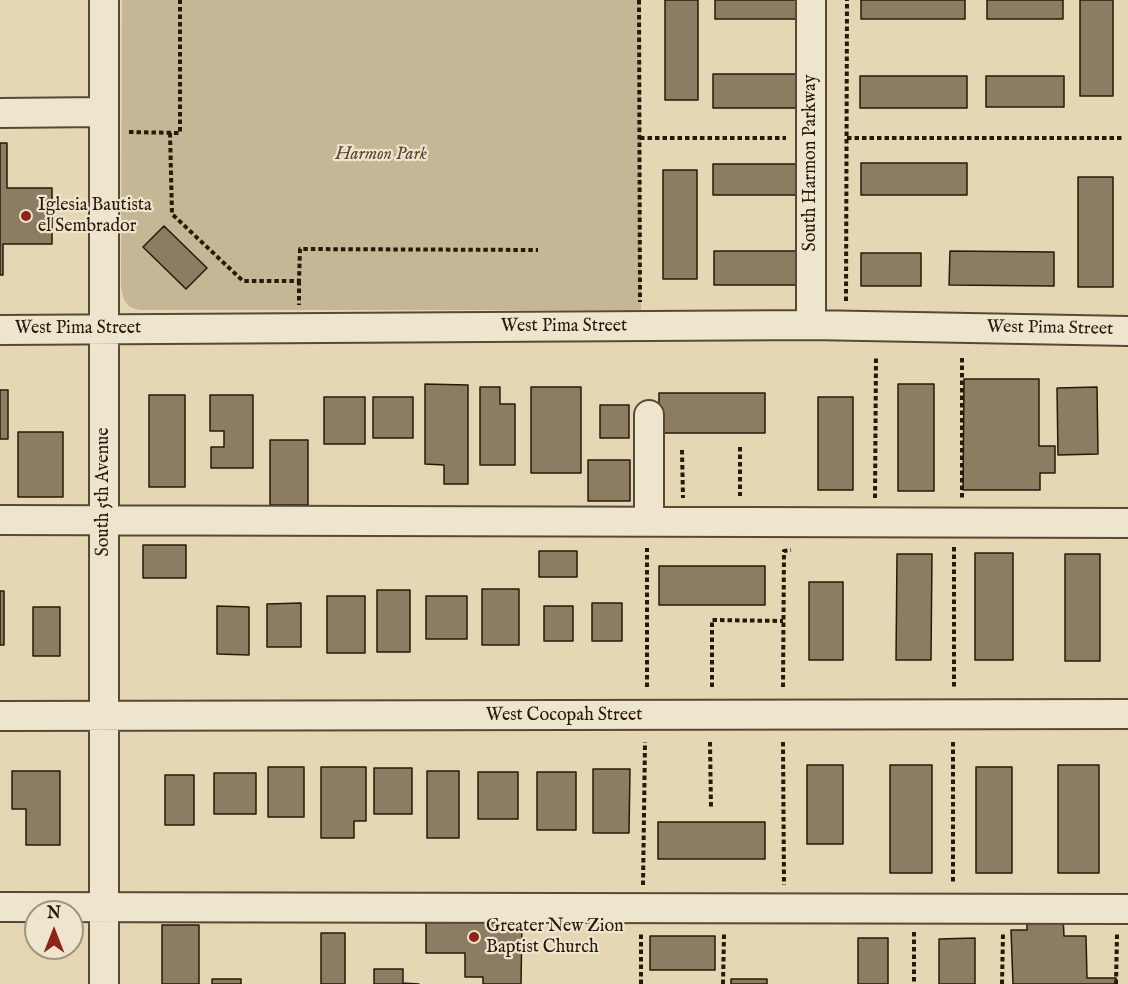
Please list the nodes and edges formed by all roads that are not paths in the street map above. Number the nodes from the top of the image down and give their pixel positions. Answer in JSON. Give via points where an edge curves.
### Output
{"nodes":[{"id":1,"x":105,"y":0,"type":"edge"},
{"id":2,"x":811,"y":0,"type":"edge"},
{"id":3,"x":0,"y":113,"type":"edge"},
{"id":4,"x":104,"y":122,"type":"junction"},
{"id":5,"x":811,"y":325,"type":"junction"},
{"id":6,"x":0,"y":330,"type":"edge"},
{"id":7,"x":104,"y":330,"type":"junction"},
{"id":8,"x":1128,"y":331,"type":"edge"},
{"id":9,"x":649,"y":415,"type":"dead end"},
{"id":10,"x":0,"y":520,"type":"edge"},
{"id":11,"x":105,"y":520,"type":"junction"},
{"id":12,"x":1128,"y":523,"type":"edge"},
{"id":13,"x":648,"y":530,"type":"junction"},
{"id":14,"x":1128,"y":714,"type":"edge"},
{"id":15,"x":0,"y":716,"type":"edge"},
{"id":16,"x":103,"y":717,"type":"junction"},
{"id":17,"x":0,"y":907,"type":"edge"},
{"id":18,"x":104,"y":907,"type":"junction"},
{"id":19,"x":1122,"y":921,"type":"edge"},
{"id":20,"x":104,"y":984,"type":"edge"}],
"edges":[{"from":1,"to":4,"type":"street","name":"South 5th Avenue"},
{"from":2,"to":5,"type":"street","name":"South Harmon Parkway"},
{"from":3,"to":4,"type":"street"},
{"from":4,"to":7,"type":"street","name":"South 5th Avenue"},
{"from":5,"to":7,"type":"street","name":"West Pima Street"},
{"from":5,"to":8,"type":"street","name":"West Pima Street"},
{"from":6,"to":7,"type":"street","name":"West Pima Street"},
{"from":7,"to":11,"type":"street","name":"South 5th Avenue"},
{"from":9,"to":13,"type":"street"},
{"from":10,"to":11,"type":"street"},
{"from":11,"to":13,"type":"street"},
{"from":11,"to":16,"type":"street","name":"South 5th Avenue"},
{"from":12,"to":13,"type":"street"},
{"from":14,"to":16,"type":"street","name":"West Cocopah Street"},
{"from":15,"to":16,"type":"street","name":"West Cocopah Street"},
{"from":16,"to":18,"type":"street","name":"South 5th Avenue"},
{"from":17,"to":18,"type":"street"},
{"from":18,"to":19,"type":"street","via":[[638,901]]},
{"from":18,"to":20,"type":"street","name":"South 5th Avenue"}]}
